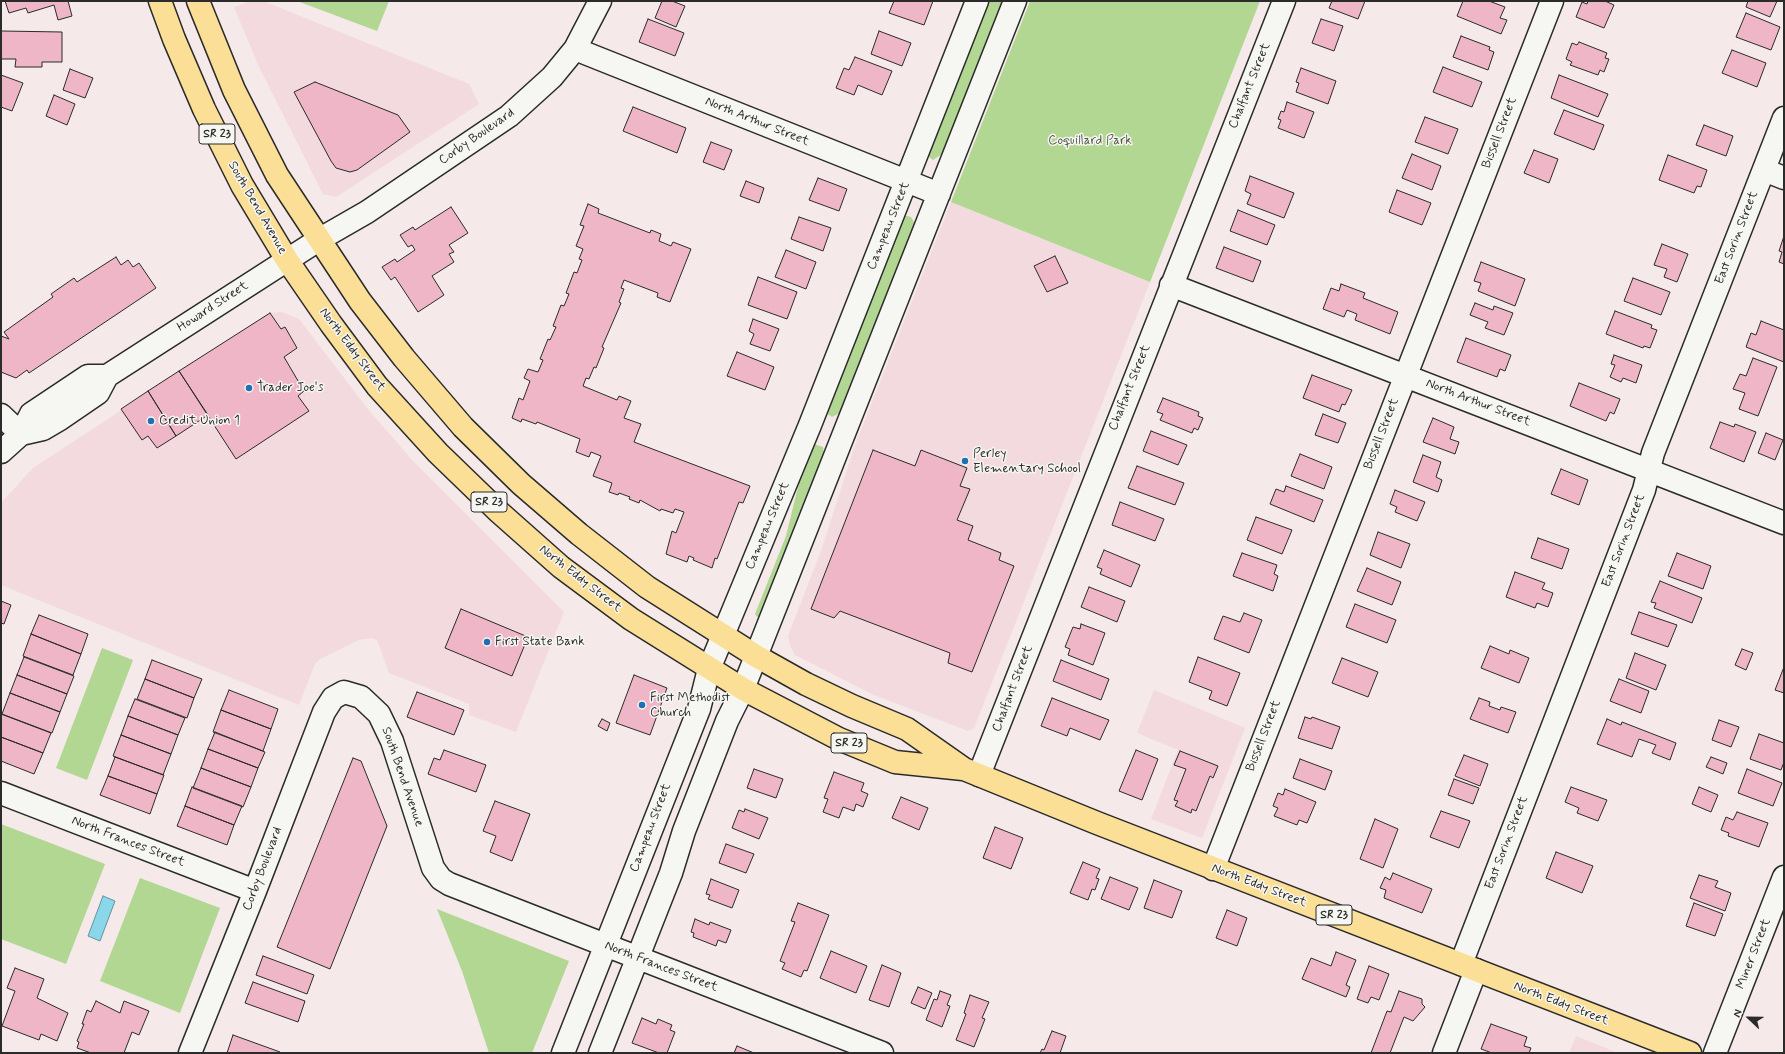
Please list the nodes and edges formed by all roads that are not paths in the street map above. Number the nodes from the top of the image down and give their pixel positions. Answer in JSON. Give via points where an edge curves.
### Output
{"nodes":[{"id":1,"x":160,"y":1,"type":"edge"},
{"id":2,"x":198,"y":1,"type":"edge"},
{"id":3,"x":600,"y":1,"type":"edge"},
{"id":4,"x":977,"y":1,"type":"edge"},
{"id":5,"x":1015,"y":1,"type":"edge"},
{"id":6,"x":1284,"y":1,"type":"edge"},
{"id":7,"x":1552,"y":1,"type":"edge"},
{"id":8,"x":575,"y":49,"type":"junction"},
{"id":9,"x":1784,"y":118,"type":"edge"},
{"id":10,"x":1764,"y":170,"type":"junction"},
{"id":11,"x":1784,"y":178,"type":"edge"},
{"id":12,"x":906,"y":181,"type":"junction"},
{"id":13,"x":939,"y":194,"type":"junction"},
{"id":14,"x":320,"y":239,"type":"junction"},
{"id":15,"x":287,"y":260,"type":"junction"},
{"id":16,"x":1171,"y":284,"type":"junction"},
{"id":17,"x":1405,"y":376,"type":"junction"},
{"id":18,"x":1,"y":415,"type":"edge"},
{"id":19,"x":21,"y":434,"type":"junction"},
{"id":20,"x":1,"y":452,"type":"edge"},
{"id":21,"x":1649,"y":469,"type":"junction"},
{"id":22,"x":1784,"y":523,"type":"edge"},
{"id":23,"x":723,"y":636,"type":"junction"},
{"id":24,"x":756,"y":656,"type":"junction"},
{"id":25,"x":709,"y":669,"type":"junction"},
{"id":26,"x":743,"y":689,"type":"junction"},
{"id":27,"x":344,"y":692,"type":"joint"},
{"id":28,"x":972,"y":772,"type":"junction"},
{"id":29,"x":1,"y":793,"type":"edge"},
{"id":30,"x":1213,"y":869,"type":"junction"},
{"id":31,"x":1784,"y":877,"type":"edge"},
{"id":32,"x":441,"y":879,"type":"joint"},
{"id":33,"x":255,"y":891,"type":"junction"},
{"id":34,"x":605,"y":946,"type":"junction"},
{"id":35,"x":638,"y":959,"type":"junction"},
{"id":36,"x":1468,"y":967,"type":"junction"},
{"id":37,"x":190,"y":1053,"type":"edge"},
{"id":38,"x":563,"y":1053,"type":"edge"},
{"id":39,"x":600,"y":1053,"type":"edge"},
{"id":40,"x":882,"y":1053,"type":"edge"},
{"id":41,"x":1444,"y":1053,"type":"edge"},
{"id":42,"x":1690,"y":1053,"type":"edge"},
{"id":43,"x":1715,"y":1053,"type":"edge"}],
"edges":[{"from":1,"to":15,"type":"main road","name":"South Bend Avenue","number":"SR 23","via":[[204,109],[242,185]]},
{"from":2,"to":14,"type":"main road","number":"SR 23","via":[[234,90],[277,175]]},
{"from":3,"to":8,"type":"street","name":"Corby Boulevard"},
{"from":4,"to":12,"type":"street","name":"Campeau Street"},
{"from":5,"to":13,"type":"street"},
{"from":6,"to":16,"type":"street","name":"Chalfant Street"},
{"from":7,"to":17,"type":"street","name":"Bissell Street"},
{"from":8,"to":12,"type":"street","name":"North Arthur Street"},
{"from":8,"to":14,"type":"street","name":"Corby Boulevard","via":[[552,77],[509,116],[367,212]]},
{"from":9,"to":10,"type":"street","name":"East Sorin Street"},
{"from":10,"to":11,"type":"street"},
{"from":10,"to":21,"type":"street","name":"East Sorin Street","via":[[1652,453]]},
{"from":12,"to":13,"type":"street","name":"North Arthur Street"},
{"from":12,"to":23,"type":"street","name":"Campeau Street","via":[[813,418]]},
{"from":13,"to":24,"type":"street"},
{"from":14,"to":15,"type":"street","name":"Howard Street"},
{"from":14,"to":23,"type":"main road","name":"North Eddy Street","number":"SR 23","via":[[360,301],[404,358],[463,427],[521,484],[579,534],[647,587]]},
{"from":15,"to":19,"type":"street","name":"Howard Street","via":[[107,376],[98,393],[60,419],[43,429]]},
{"from":15,"to":25,"type":"main road","name":"North Eddy Street","number":"SR 23","via":[[377,386],[454,469],[561,567],[631,619]]},
{"from":16,"to":17,"type":"street","name":"North Arthur Street"},
{"from":16,"to":28,"type":"street","name":"Chalfant Street"},
{"from":17,"to":21,"type":"street","name":"North Arthur Street"},
{"from":17,"to":30,"type":"street","name":"Bissell Street"},
{"from":18,"to":19,"type":"street"},
{"from":19,"to":20,"type":"street","name":"Howard Street"},
{"from":21,"to":22,"type":"street","name":"North Arthur Street"},
{"from":21,"to":36,"type":"street","name":"East Sorin Street","via":[[1644,490]]},
{"from":23,"to":24,"type":"main road","name":"North Eddy Street","number":"SR 23"},
{"from":23,"to":25,"type":"street","name":"Campeau Street"},
{"from":24,"to":26,"type":"street"},
{"from":24,"to":28,"type":"main road","name":"North Eddy Street","number":"SR 23","via":[[846,703],[907,729]]},
{"from":25,"to":26,"type":"main road","name":"North Eddy Street","number":"SR 23"},
{"from":25,"to":34,"type":"street","name":"Campeau Street","via":[[699,709]]},
{"from":26,"to":28,"type":"main road","name":"North Eddy Street","number":"SR 23","via":[[839,739],[895,762]]},
{"from":26,"to":35,"type":"street","via":[[727,721],[684,831]]},
{"from":27,"to":32,"type":"street","name":"South Bend Avenue","via":[[361,698],[379,714],[392,741],[434,868]]},
{"from":27,"to":33,"type":"street","name":"Corby Boulevard","via":[[334,698],[324,712]]},
{"from":28,"to":30,"type":"main road","name":"North Eddy Street","number":"SR 23"},
{"from":29,"to":33,"type":"street","name":"North Frances Street"},
{"from":30,"to":36,"type":"main road","name":"North Eddy Street","number":"SR 23"},
{"from":31,"to":43,"type":"street","name":"Miner Street"},
{"from":32,"to":34,"type":"street","name":"North Frances Street","via":[[460,890]]},
{"from":33,"to":37,"type":"street","name":"Corby Boulevard"},
{"from":34,"to":35,"type":"street","name":"North Frances Street"},
{"from":34,"to":38,"type":"street","name":"Campeau Street"},
{"from":35,"to":39,"type":"street"},
{"from":35,"to":40,"type":"street","name":"North Frances Street"},
{"from":36,"to":41,"type":"street","name":"East Sorin Street"},
{"from":36,"to":42,"type":"main road","name":"North Eddy Street","number":"SR 23"}]}
